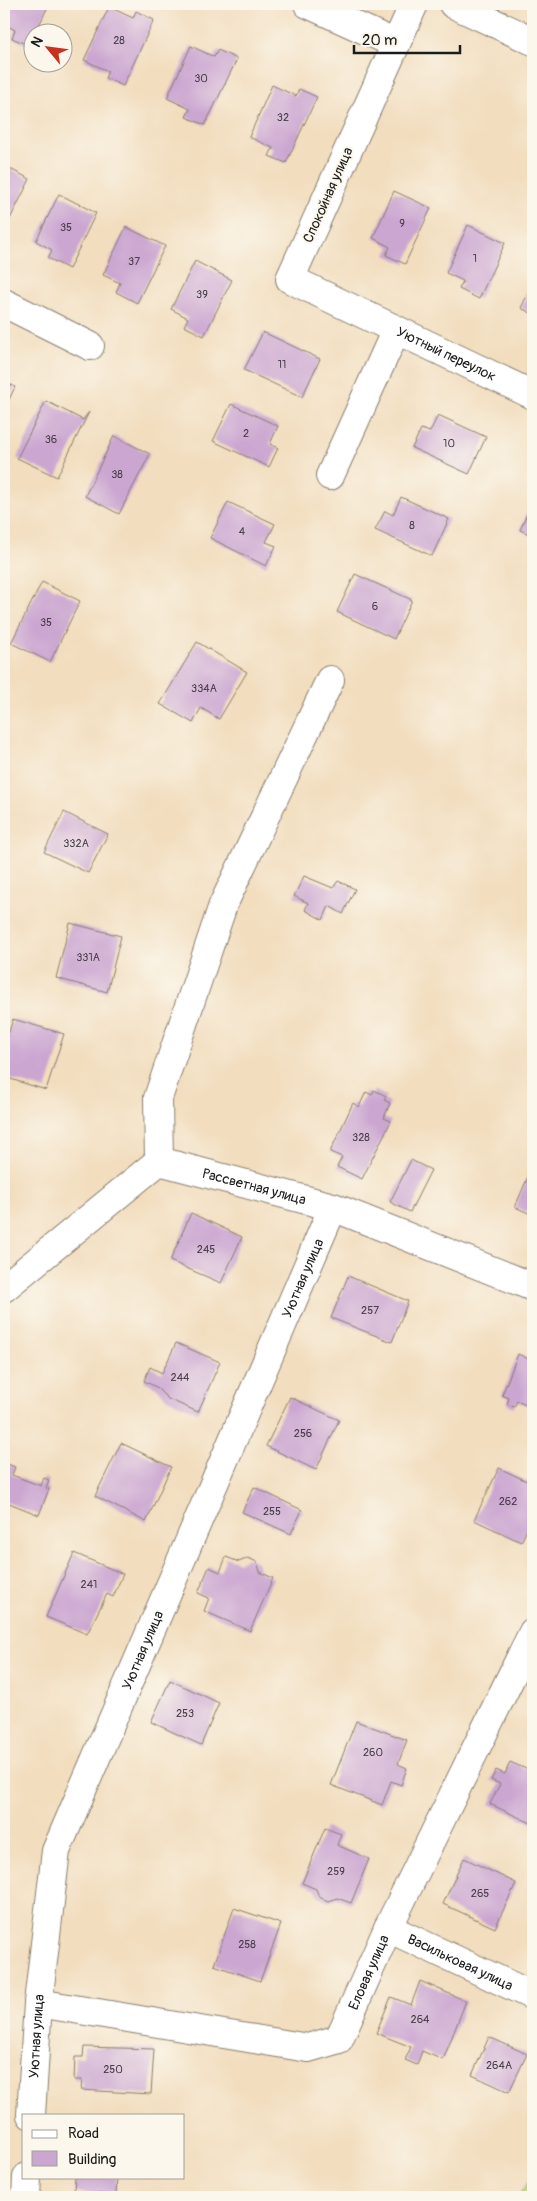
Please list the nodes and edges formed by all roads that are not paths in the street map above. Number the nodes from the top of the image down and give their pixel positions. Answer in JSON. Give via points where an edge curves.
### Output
{"nodes":[{"id":1,"x":308,"y":4,"type":"edge"},
{"id":2,"x":414,"y":4,"type":"edge"},
{"id":3,"x":453,"y":4,"type":"edge"},
{"id":4,"x":533,"y":41,"type":"edge"},
{"id":5,"x":396,"y":44,"type":"junction"},
{"id":6,"x":4,"y":303,"type":"edge"},
{"id":7,"x":396,"y":330,"type":"junction"},
{"id":8,"x":90,"y":346,"type":"dead end"},
{"id":9,"x":533,"y":395,"type":"edge"},
{"id":10,"x":330,"y":476,"type":"dead end"},
{"id":11,"x":330,"y":680,"type":"dead end"},
{"id":12,"x":159,"y":1161,"type":"junction"},
{"id":13,"x":333,"y":1207,"type":"junction"},
{"id":14,"x":533,"y":1287,"type":"edge"},
{"id":15,"x":4,"y":1288,"type":"edge"},
{"id":16,"x":533,"y":1632,"type":"edge"},
{"id":17,"x":388,"y":1928,"type":"junction"},
{"id":18,"x":533,"y":1996,"type":"edge"},
{"id":19,"x":38,"y":2003,"type":"junction"},
{"id":20,"x":31,"y":2114,"type":"edge"},
{"id":21,"x":27,"y":2178,"type":"edge"},
{"id":22,"x":26,"y":2197,"type":"edge"}],
"edges":[{"from":1,"to":5,"type":"street"},
{"from":2,"to":5,"type":"street","name":"Спокойная улица"},
{"from":3,"to":4,"type":"street"},
{"from":5,"to":7,"type":"street","name":"Спокойная улица","via":[[290,279]]},
{"from":6,"to":8,"type":"street"},
{"from":7,"to":9,"type":"street","name":"Уютный переулок"},
{"from":7,"to":10,"type":"street","name":"Уютный переулок"},
{"from":11,"to":12,"type":"street","via":[[223,905],[158,1098]]},
{"from":12,"to":13,"type":"street","name":"Рассветная улица"},
{"from":12,"to":15,"type":"street"},
{"from":13,"to":14,"type":"street","name":"Рассветная улица"},
{"from":13,"to":19,"type":"street","name":"Уютная улица","via":[[56,1851]]},
{"from":16,"to":17,"type":"street","name":"Еловая улица"},
{"from":17,"to":18,"type":"street","name":"Васильковая улица"},
{"from":17,"to":19,"type":"street","name":"Еловая улица","via":[[339,2039],[308,2048]]},
{"from":19,"to":20,"type":"street","name":"Уютная улица"},
{"from":21,"to":22,"type":"street"}]}
